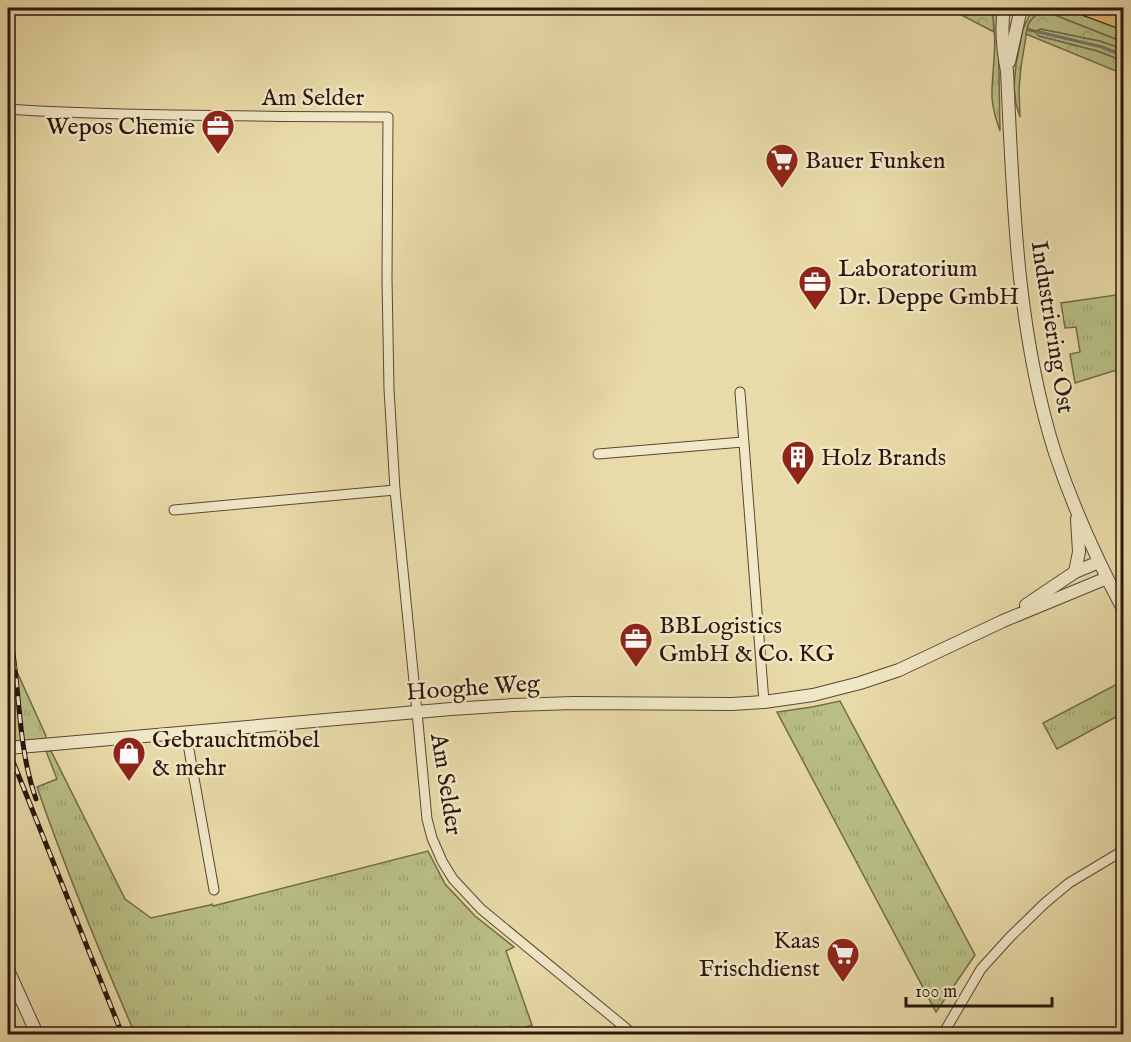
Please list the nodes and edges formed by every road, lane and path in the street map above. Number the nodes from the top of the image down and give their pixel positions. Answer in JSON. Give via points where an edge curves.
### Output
{"nodes":[{"id":1,"x":1021,"y":8,"type":"edge"},
{"id":2,"x":1086,"y":8,"type":"edge"},
{"id":3,"x":1003,"y":9,"type":"edge"},
{"id":4,"x":1124,"y":22,"type":"edge"},
{"id":5,"x":1006,"y":70,"type":"junction"},
{"id":6,"x":8,"y":108,"type":"edge"},
{"id":7,"x":740,"y":392,"type":"dead end"},
{"id":8,"x":743,"y":442,"type":"junction"},
{"id":9,"x":598,"y":454,"type":"dead end"},
{"id":10,"x":395,"y":490,"type":"junction"},
{"id":11,"x":174,"y":510,"type":"dead end"},
{"id":12,"x":1077,"y":511,"type":"junction"},
{"id":13,"x":1099,"y":562,"type":"junction"},
{"id":14,"x":1075,"y":572,"type":"junction"},
{"id":15,"x":1107,"y":578,"type":"junction"},
{"id":16,"x":1124,"y":611,"type":"edge"},
{"id":17,"x":1003,"y":621,"type":"junction"},
{"id":18,"x":764,"y":702,"type":"junction"},
{"id":19,"x":417,"y":712,"type":"junction"},
{"id":20,"x":186,"y":733,"type":"junction"},
{"id":21,"x":8,"y":747,"type":"edge"},
{"id":22,"x":1124,"y":849,"type":"edge"},
{"id":23,"x":214,"y":890,"type":"dead end"},
{"id":24,"x":8,"y":970,"type":"edge"},
{"id":25,"x":38,"y":1035,"type":"edge"},
{"id":26,"x":633,"y":1035,"type":"edge"},
{"id":27,"x":943,"y":1035,"type":"edge"}],
"edges":[{"from":1,"to":5,"type":"street","name":"Industriering Ost"},
{"from":2,"to":4,"type":"main road"},
{"from":3,"to":5,"type":"street","name":"Industriering Ost"},
{"from":5,"to":12,"type":"street","name":"Industriering Ost","via":[[1017,254],[1031,356],[1044,416]]},
{"from":6,"to":10,"type":"street","name":"Am Selder","via":[[107,114],[388,117],[387,344]]},
{"from":7,"to":8,"type":"street"},
{"from":8,"to":9,"type":"street"},
{"from":8,"to":18,"type":"street"},
{"from":10,"to":11,"type":"street"},
{"from":10,"to":19,"type":"street","name":"Am Selder"},
{"from":12,"to":13,"type":"street","name":"Industriering Ost"},
{"from":12,"to":14,"type":"street","via":[[1079,552]]},
{"from":13,"to":14,"type":"street","name":"Hooghe Weg"},
{"from":13,"to":15,"type":"street","name":"Industriering Ost"},
{"from":14,"to":17,"type":"street","name":"Hooghe Weg"},
{"from":15,"to":16,"type":"street","name":"Industriering Ost"},
{"from":15,"to":17,"type":"street","name":"Hooghe Weg"},
{"from":17,"to":18,"type":"street","name":"Hooghe Weg","via":[[870,680],[813,695]]},
{"from":18,"to":19,"type":"street","name":"Hooghe Weg","via":[[540,703]]},
{"from":19,"to":20,"type":"street","name":"Hooghe Weg"},
{"from":19,"to":26,"type":"street","name":"Am Selder","via":[[427,819],[435,846],[453,879],[481,909]]},
{"from":20,"to":21,"type":"street","name":"Hooghe Weg"},
{"from":20,"to":23,"type":"street"},
{"from":22,"to":27,"type":"street","via":[[1069,883],[1010,937],[981,969]]},
{"from":24,"to":25,"type":"street"}]}
